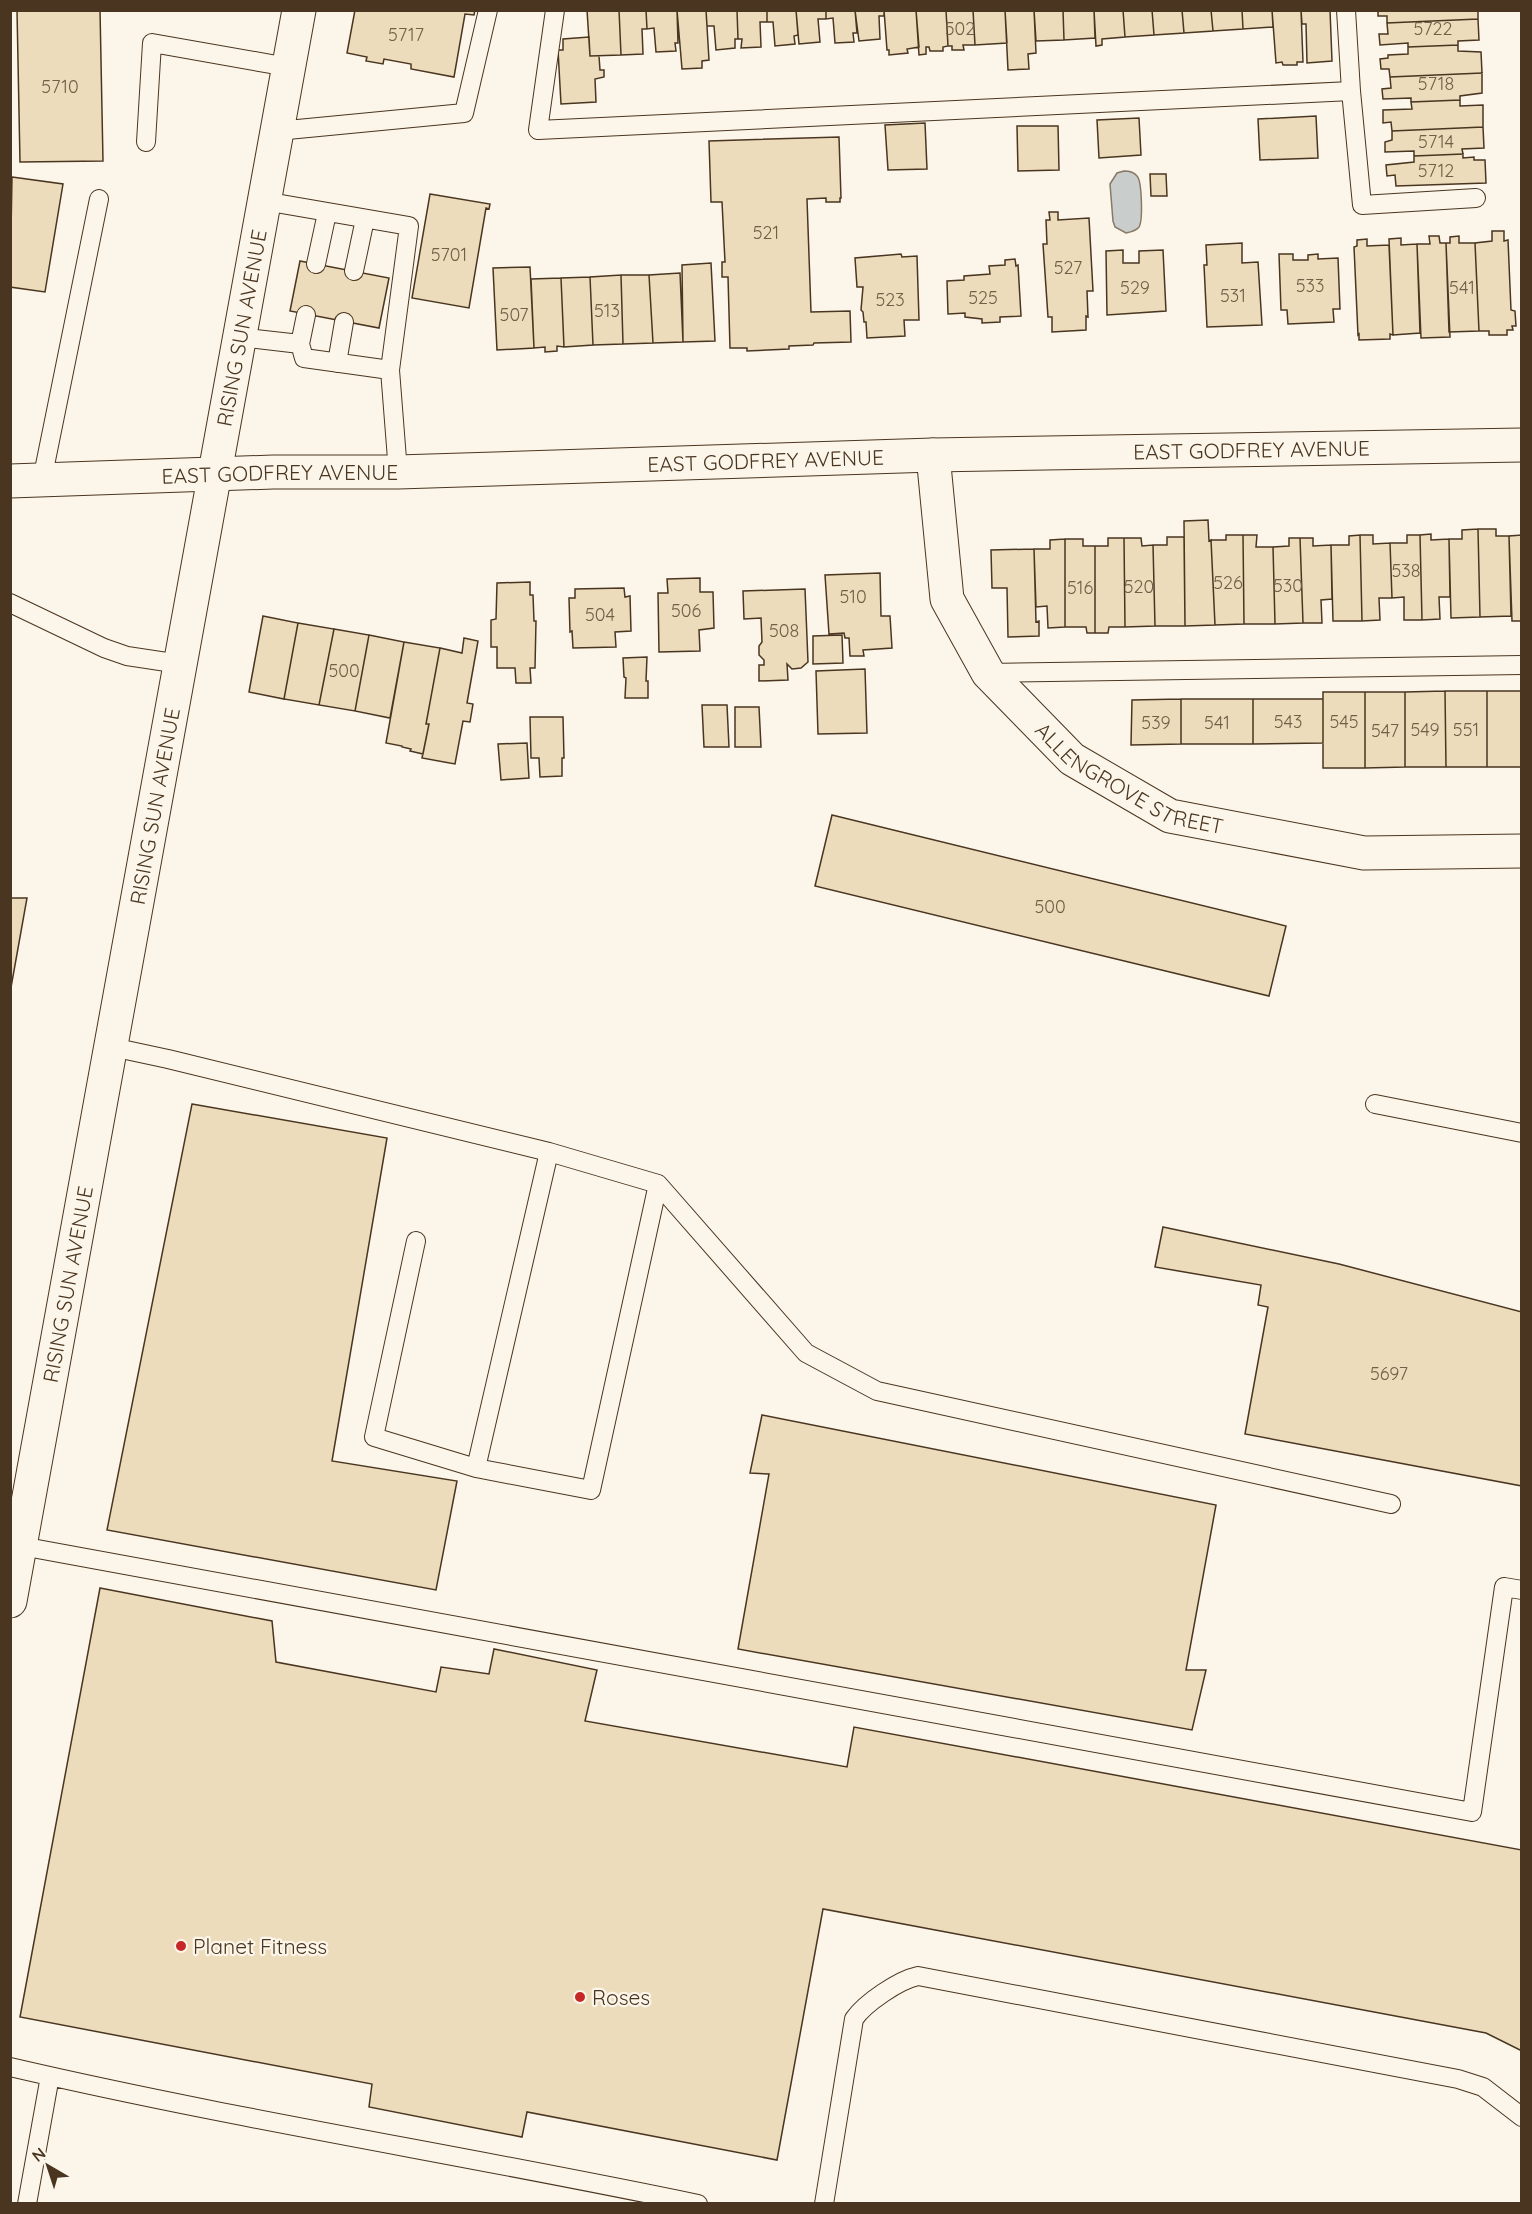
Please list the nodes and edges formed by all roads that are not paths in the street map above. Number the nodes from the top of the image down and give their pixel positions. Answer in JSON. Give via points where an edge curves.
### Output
{"nodes":[{"id":1,"x":299,"y":10,"type":"edge"},
{"id":2,"x":488,"y":10,"type":"edge"},
{"id":3,"x":555,"y":10,"type":"edge"},
{"id":4,"x":1346,"y":10,"type":"edge"},
{"id":5,"x":288,"y":67,"type":"junction"},
{"id":6,"x":1351,"y":92,"type":"junction"},
{"id":7,"x":277,"y":131,"type":"junction"},
{"id":8,"x":146,"y":142,"type":"dead end"},
{"id":9,"x":99,"y":198,"type":"dead end"},
{"id":10,"x":1476,"y":198,"type":"dead end"},
{"id":11,"x":264,"y":201,"type":"junction"},
{"id":12,"x":327,"y":213,"type":"junction"},
{"id":13,"x":365,"y":219,"type":"junction"},
{"id":14,"x":316,"y":264,"type":"dead end"},
{"id":15,"x":354,"y":271,"type":"dead end"},
{"id":16,"x":306,"y":315,"type":"dead end"},
{"id":17,"x":344,"y":322,"type":"dead end"},
{"id":18,"x":238,"y":337,"type":"junction"},
{"id":19,"x":300,"y":344,"type":"junction"},
{"id":20,"x":337,"y":363,"type":"junction"},
{"id":21,"x":390,"y":370,"type":"junction"},
{"id":22,"x":1521,"y":445,"type":"edge"},
{"id":23,"x":933,"y":455,"type":"junction"},
{"id":24,"x":398,"y":472,"type":"junction"},
{"id":25,"x":214,"y":474,"type":"junction"},
{"id":26,"x":26,"y":480,"type":"edge"},
{"id":27,"x":10,"y":603,"type":"edge"},
{"id":28,"x":180,"y":664,"type":"junction"},
{"id":29,"x":1521,"y":665,"type":"edge"},
{"id":30,"x":988,"y":673,"type":"junction"},
{"id":31,"x":1521,"y":851,"type":"edge"},
{"id":32,"x":112,"y":1047,"type":"junction"},
{"id":33,"x":1375,"y":1104,"type":"dead end"},
{"id":34,"x":1521,"y":1133,"type":"edge"},
{"id":35,"x":549,"y":1152,"type":"junction"},
{"id":36,"x":658,"y":1184,"type":"junction"},
{"id":37,"x":416,"y":1241,"type":"dead end"},
{"id":38,"x":476,"y":1468,"type":"junction"},
{"id":39,"x":1391,"y":1504,"type":"dead end"},
{"id":40,"x":21,"y":1546,"type":"junction"},
{"id":41,"x":1521,"y":1590,"type":"edge"},
{"id":42,"x":10,"y":1601,"type":"edge"},
{"id":43,"x":10,"y":2067,"type":"edge"},
{"id":44,"x":50,"y":2076,"type":"junction"},
{"id":45,"x":1521,"y":2117,"type":"edge"},
{"id":46,"x":27,"y":2204,"type":"edge"},
{"id":47,"x":698,"y":2204,"type":"edge"},
{"id":48,"x":824,"y":2204,"type":"edge"}],
"edges":[{"from":1,"to":5,"type":"street","name":"RISING SUN AVENUE"},
{"from":2,"to":7,"type":"lane","via":[[464,113]]},
{"from":3,"to":6,"type":"lane","via":[[538,130]]},
{"from":4,"to":6,"type":"lane"},
{"from":5,"to":7,"type":"street","name":"RISING SUN AVENUE"},
{"from":5,"to":8,"type":"lane","via":[[152,43]]},
{"from":6,"to":10,"type":"lane","via":[[1362,205]]},
{"from":7,"to":11,"type":"street","name":"RISING SUN AVENUE"},
{"from":9,"to":26,"type":"lane"},
{"from":11,"to":12,"type":"lane"},
{"from":11,"to":18,"type":"street","name":"RISING SUN AVENUE"},
{"from":12,"to":13,"type":"lane"},
{"from":12,"to":14,"type":"lane"},
{"from":13,"to":15,"type":"lane"},
{"from":13,"to":21,"type":"lane","via":[[409,226]]},
{"from":16,"to":19,"type":"lane"},
{"from":17,"to":20,"type":"lane"},
{"from":18,"to":19,"type":"lane"},
{"from":18,"to":25,"type":"street","name":"RISING SUN AVENUE"},
{"from":19,"to":20,"type":"lane","via":[[304,358]]},
{"from":20,"to":21,"type":"lane"},
{"from":21,"to":24,"type":"lane"},
{"from":22,"to":23,"type":"street","name":"EAST GODFREY AVENUE"},
{"from":23,"to":24,"type":"street","name":"EAST GODFREY AVENUE"},
{"from":23,"to":30,"type":"street","name":"ALLENGROVE STREET","via":[[947,599]]},
{"from":24,"to":25,"type":"street","name":"EAST GODFREY AVENUE"},
{"from":25,"to":26,"type":"street","name":"EAST GODFREY AVENUE"},
{"from":25,"to":28,"type":"street","name":"RISING SUN AVENUE"},
{"from":27,"to":28,"type":"lane","via":[[104,648],[127,656]]},
{"from":28,"to":32,"type":"street","name":"RISING SUN AVENUE"},
{"from":29,"to":30,"type":"lane"},
{"from":30,"to":31,"type":"street","name":"ALLENGROVE STREET","via":[[1072,759],[1170,816],[1364,853]]},
{"from":32,"to":35,"type":"lane"},
{"from":32,"to":40,"type":"street","name":"RISING SUN AVENUE"},
{"from":33,"to":34,"type":"lane"},
{"from":35,"to":36,"type":"lane"},
{"from":35,"to":38,"type":"lane"},
{"from":36,"to":38,"type":"lane","via":[[591,1490]]},
{"from":36,"to":39,"type":"lane","via":[[806,1353],[877,1391]]},
{"from":37,"to":38,"type":"lane","via":[[374,1437]]},
{"from":40,"to":41,"type":"lane","via":[[1472,1812],[1504,1587]]},
{"from":40,"to":42,"type":"street","name":"RISING SUN AVENUE"},
{"from":43,"to":44,"type":"lane"},
{"from":44,"to":46,"type":"lane"},
{"from":44,"to":47,"type":"lane","via":[[274,2124]]},
{"from":45,"to":48,"type":"lane","via":[[1483,2087],[1458,2079],[918,1976],[906,1979],[854,2019]]}]}
